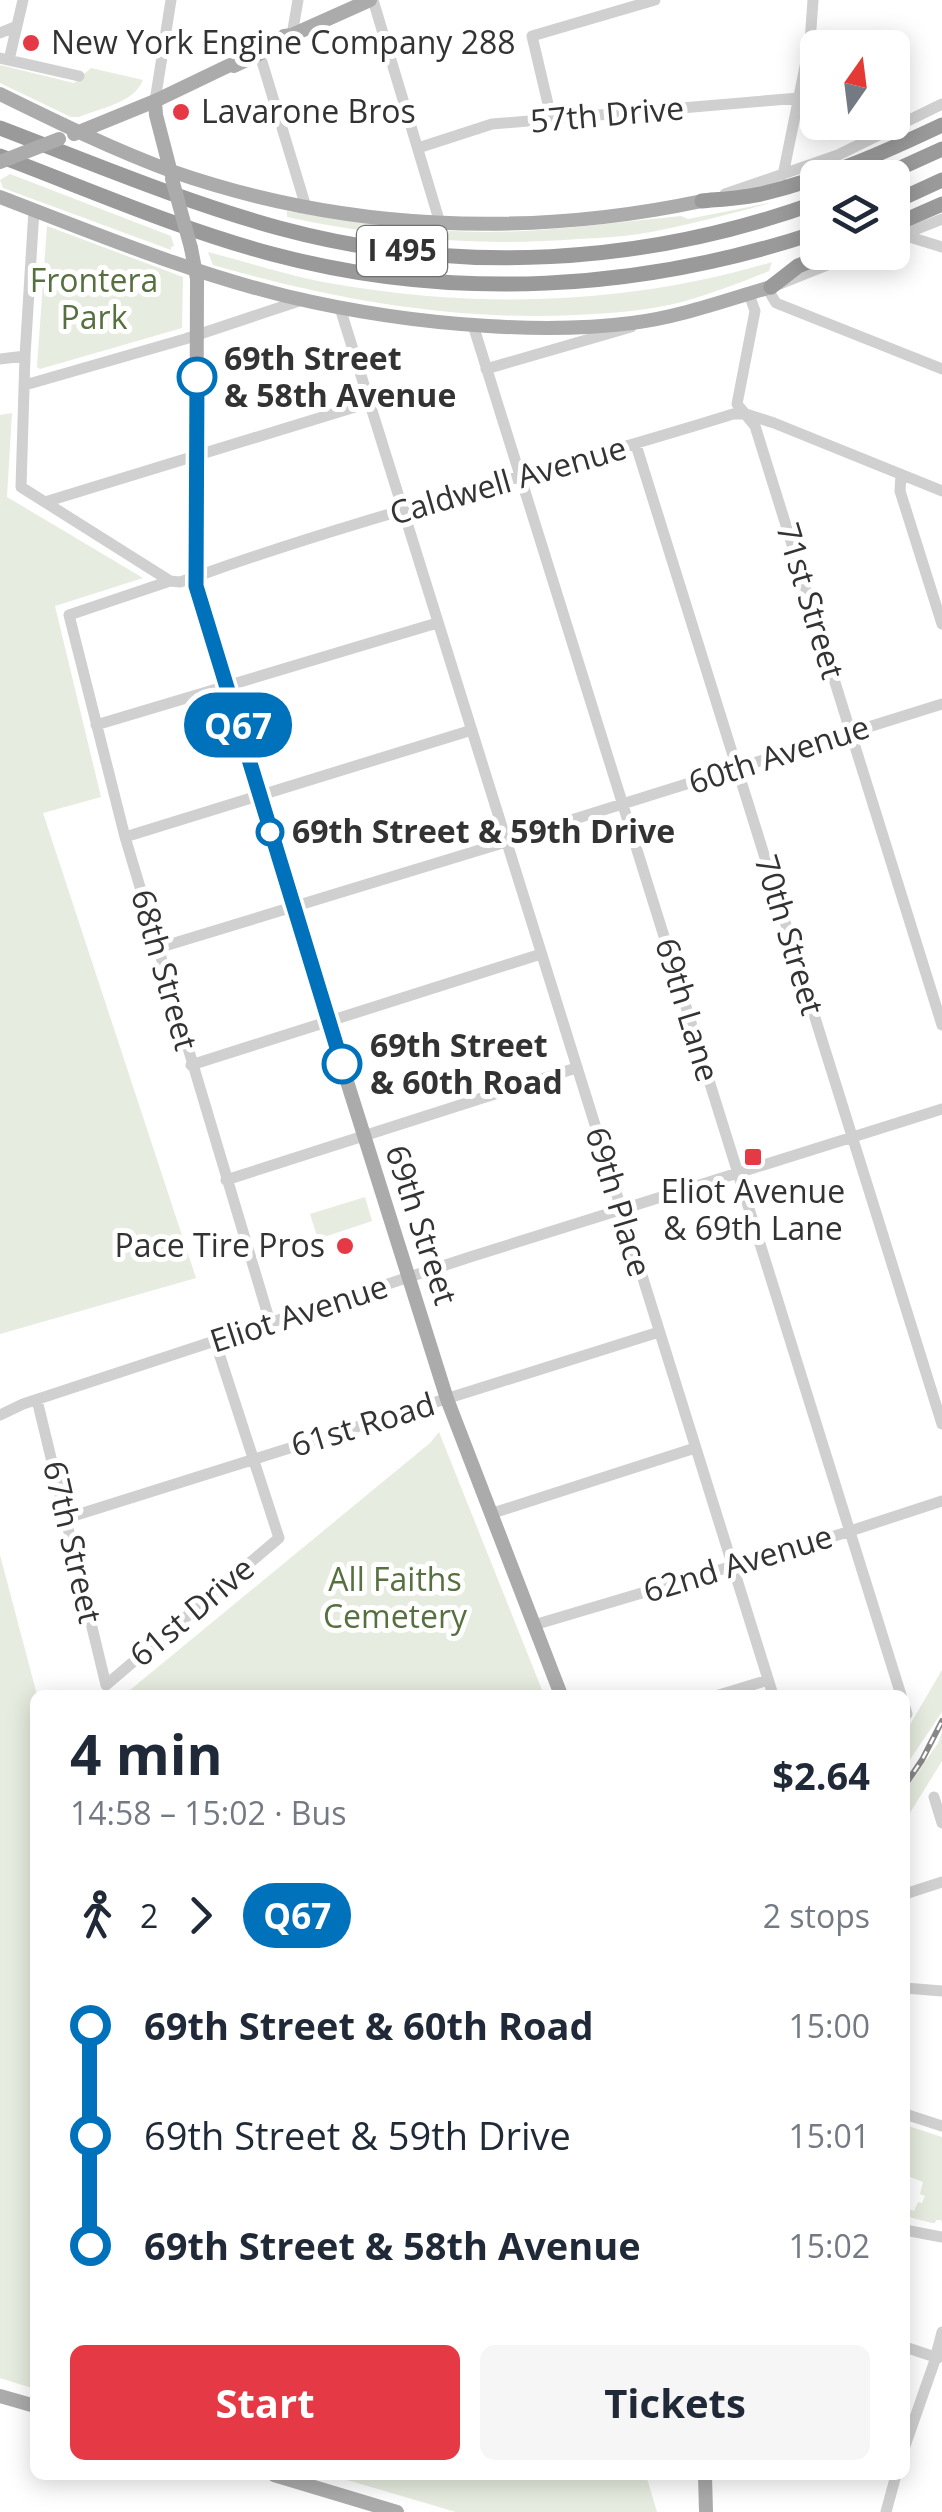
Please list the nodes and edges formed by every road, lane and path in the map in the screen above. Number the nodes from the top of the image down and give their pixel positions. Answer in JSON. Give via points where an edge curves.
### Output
{"nodes":[{"id":1,"x":23,"y":0,"type":"edge"},
{"id":2,"x":172,"y":0,"type":"edge"},
{"id":3,"x":298,"y":0,"type":"edge"},
{"id":4,"x":371,"y":0,"type":"edge"},
{"id":5,"x":813,"y":0,"type":"edge"},
{"id":6,"x":648,"y":1,"type":"edge"},
{"id":7,"x":17,"y":26,"type":"junction"},
{"id":8,"x":0,"y":33,"type":"edge"},
{"id":9,"x":292,"y":35,"type":"junction"},
{"id":10,"x":260,"y":55,"type":"junction"},
{"id":11,"x":5,"y":59,"type":"edge"},
{"id":12,"x":230,"y":65,"type":"junction"},
{"id":13,"x":79,"y":76,"type":"dead end"},
{"id":14,"x":0,"y":94,"type":"edge"},
{"id":15,"x":799,"y":98,"type":"junction"},
{"id":16,"x":155,"y":101,"type":"junction"},
{"id":17,"x":942,"y":104,"type":"edge"},
{"id":18,"x":552,"y":120,"type":"junction"},
{"id":19,"x":942,"y":125,"type":"edge"},
{"id":20,"x":0,"y":128,"type":"edge"},
{"id":21,"x":78,"y":132,"type":"junction"},
{"id":22,"x":418,"y":148,"type":"junction"},
{"id":23,"x":942,"y":148,"type":"edge"},
{"id":24,"x":0,"y":159,"type":"edge"},
{"id":25,"x":910,"y":163,"type":"edge"},
{"id":26,"x":171,"y":174,"type":"junction"},
{"id":27,"x":783,"y":175,"type":"junction"},
{"id":28,"x":942,"y":180,"type":"edge"},
{"id":29,"x":910,"y":195,"type":"edge"},
{"id":30,"x":0,"y":197,"type":"edge"},
{"id":31,"x":702,"y":201,"type":"junction"},
{"id":32,"x":942,"y":204,"type":"edge"},
{"id":33,"x":306,"y":207,"type":"junction"},
{"id":34,"x":800,"y":208,"type":"edge"},
{"id":35,"x":34,"y":210,"type":"junction"},
{"id":36,"x":942,"y":219,"type":"edge"},
{"id":37,"x":440,"y":223,"type":"junction"},
{"id":38,"x":910,"y":225,"type":"edge"},
{"id":39,"x":910,"y":229,"type":"edge"},
{"id":40,"x":800,"y":237,"type":"edge"},
{"id":41,"x":910,"y":238,"type":"edge"},
{"id":42,"x":942,"y":247,"type":"edge"},
{"id":43,"x":800,"y":265,"type":"edge"},
{"id":44,"x":196,"y":269,"type":"junction"},
{"id":45,"x":813,"y":270,"type":"edge"},
{"id":46,"x":769,"y":287,"type":"junction"},
{"id":47,"x":749,"y":294,"type":"junction"},
{"id":48,"x":302,"y":300,"type":"junction"},
{"id":49,"x":340,"y":308,"type":"junction"},
{"id":50,"x":658,"y":319,"type":"junction"},
{"id":51,"x":473,"y":325,"type":"junction"},
{"id":52,"x":197,"y":335,"type":"junction"},
{"id":53,"x":25,"y":356,"type":"junction"},
{"id":54,"x":0,"y":358,"type":"edge"},
{"id":55,"x":486,"y":369,"type":"junction"},
{"id":56,"x":942,"y":369,"type":"edge"},
{"id":57,"x":24,"y":385,"type":"junction"},
{"id":58,"x":368,"y":402,"type":"junction"},
{"id":59,"x":746,"y":414,"type":"junction"},
{"id":60,"x":636,"y":445,"type":"junction"},
{"id":61,"x":196,"y":455,"type":"junction"},
{"id":62,"x":901,"y":475,"type":"junction"},
{"id":63,"x":521,"y":476,"type":"junction"},
{"id":64,"x":942,"y":491,"type":"edge"},
{"id":65,"x":45,"y":502,"type":"junction"},
{"id":66,"x":402,"y":511,"type":"junction"},
{"id":67,"x":195,"y":577,"type":"junction"},
{"id":68,"x":170,"y":581,"type":"junction"},
{"id":69,"x":69,"y":614,"type":"joint"},
{"id":70,"x":437,"y":623,"type":"junction"},
{"id":71,"x":942,"y":624,"type":"edge"},
{"id":72,"x":227,"y":686,"type":"junction"},
{"id":73,"x":942,"y":704,"type":"edge"},
{"id":74,"x":96,"y":724,"type":"junction"},
{"id":75,"x":472,"y":730,"type":"junction"},
{"id":76,"x":851,"y":732,"type":"junction"},
{"id":77,"x":737,"y":769,"type":"junction"},
{"id":78,"x":259,"y":796,"type":"junction"},
{"id":79,"x":622,"y":804,"type":"junction"},
{"id":80,"x":124,"y":837,"type":"junction"},
{"id":81,"x":506,"y":841,"type":"junction"},
{"id":82,"x":293,"y":906,"type":"junction"},
{"id":83,"x":158,"y":948,"type":"junction"},
{"id":84,"x":541,"y":954,"type":"junction"},
{"id":85,"x":328,"y":1022,"type":"junction"},
{"id":86,"x":942,"y":1025,"type":"edge"},
{"id":87,"x":192,"y":1065,"type":"junction"},
{"id":88,"x":576,"y":1068,"type":"junction"},
{"id":89,"x":942,"y":1109,"type":"edge"},
{"id":90,"x":363,"y":1135,"type":"junction"},
{"id":91,"x":852,"y":1137,"type":"junction"},
{"id":92,"x":738,"y":1173,"type":"junction"},
{"id":93,"x":226,"y":1180,"type":"junction"},
{"id":94,"x":621,"y":1210,"type":"junction"},
{"id":95,"x":410,"y":1277,"type":"junction"},
{"id":96,"x":270,"y":1322,"type":"junction"},
{"id":97,"x":659,"y":1332,"type":"junction"},
{"id":98,"x":214,"y":1341,"type":"junction"},
{"id":99,"x":447,"y":1399,"type":"junction"},
{"id":100,"x":37,"y":1400,"type":"junction"},
{"id":101,"x":0,"y":1415,"type":"edge"},
{"id":102,"x":942,"y":1424,"type":"edge"},
{"id":103,"x":696,"y":1448,"type":"junction"},
{"id":104,"x":253,"y":1460,"type":"junction"},
{"id":105,"x":942,"y":1500,"type":"edge"},
{"id":106,"x":490,"y":1514,"type":"junction"},
{"id":107,"x":67,"y":1518,"type":"junction"},
{"id":108,"x":850,"y":1531,"type":"junction"},
{"id":109,"x":732,"y":1566,"type":"junction"},
{"id":110,"x":534,"y":1626,"type":"junction"},
{"id":111,"x":768,"y":1680,"type":"junction"},
{"id":112,"x":106,"y":1685,"type":"joint"},
{"id":113,"x":559,"y":1690,"type":"edge"},
{"id":114,"x":736,"y":1690,"type":"edge"},
{"id":115,"x":771,"y":1690,"type":"edge"},
{"id":116,"x":899,"y":1690,"type":"edge"},
{"id":117,"x":934,"y":1797,"type":"dead end"},
{"id":118,"x":942,"y":1823,"type":"edge"},
{"id":119,"x":942,"y":1882,"type":"edge"},
{"id":120,"x":910,"y":1892,"type":"edge"},
{"id":121,"x":910,"y":1988,"type":"edge"},
{"id":122,"x":942,"y":1990,"type":"edge"},
{"id":123,"x":910,"y":2116,"type":"edge"},
{"id":124,"x":942,"y":2126,"type":"edge"},
{"id":125,"x":910,"y":2231,"type":"edge"},
{"id":126,"x":942,"y":2237,"type":"edge"},
{"id":127,"x":942,"y":2332,"type":"edge"},
{"id":128,"x":910,"y":2349,"type":"edge"},
{"id":129,"x":938,"y":2358,"type":"edge"},
{"id":130,"x":0,"y":2396,"type":"edge"},
{"id":131,"x":30,"y":2405,"type":"edge"},
{"id":132,"x":910,"y":2433,"type":"edge"},
{"id":133,"x":291,"y":2480,"type":"edge"},
{"id":134,"x":705,"y":2480,"type":"edge"},
{"id":135,"x":895,"y":2480,"type":"edge"},
{"id":136,"x":398,"y":2512,"type":"edge"},
{"id":137,"x":706,"y":2512,"type":"edge"},
{"id":138,"x":886,"y":2512,"type":"edge"}],
"edges":[{"from":1,"to":7,"type":"street"},
{"from":2,"to":16,"type":"street","name":"69th Street"},
{"from":3,"to":9,"type":"street"},
{"from":4,"to":9,"type":"main road"},
{"from":4,"to":22,"type":"street"},
{"from":5,"to":15,"type":"street"},
{"from":6,"to":18,"type":"street","via":[[532,36]]},
{"from":7,"to":8,"type":"street"},
{"from":7,"to":11,"type":"street"},
{"from":9,"to":10,"type":"main road"},
{"from":9,"to":12,"type":"main road"},
{"from":10,"to":12,"type":"main road"},
{"from":10,"to":33,"type":"street"},
{"from":11,"to":13,"type":"street"},
{"from":12,"to":16,"type":"main road"},
{"from":14,"to":21,"type":"main road"},
{"from":15,"to":18,"type":"street","name":"57th Drive"},
{"from":15,"to":27,"type":"street"},
{"from":16,"to":21,"type":"main road"},
{"from":16,"to":26,"type":"main road","name":"69th Street"},
{"from":17,"to":27,"type":"street"},
{"from":18,"to":22,"type":"street","name":"57th Drive","via":[[492,124]]},
{"from":19,"to":31,"type":"highway","via":[[800,182]]},
{"from":20,"to":34,"type":"highway","number":"I 495","via":[[250,220],[429,254],[612,252],[684,241]]},
{"from":21,"to":24,"type":"main road","bridge":true},
{"from":21,"to":26,"type":"main road"},
{"from":22,"to":37,"type":"street"},
{"from":23,"to":25,"type":"highway"},
{"from":24,"to":40,"type":"highway","number":"I 495","via":[[238,244],[420,280],[531,284],[640,276]]},
{"from":26,"to":33,"type":"main road"},
{"from":26,"to":44,"type":"main road","name":"69th Street","bridge":true},
{"from":27,"to":31,"type":"street"},
{"from":28,"to":29,"type":"highway"},
{"from":30,"to":35,"type":"main road"},
{"from":31,"to":37,"type":"main road","via":[[574,220]]},
{"from":32,"to":38,"type":"highway"},
{"from":33,"to":37,"type":"main road"},
{"from":35,"to":44,"type":"main road"},
{"from":35,"to":53,"type":"street"},
{"from":36,"to":39,"type":"street"},
{"from":41,"to":42,"type":"street"},
{"from":43,"to":46,"type":"highway"},
{"from":44,"to":48,"type":"main road"},
{"from":44,"to":52,"type":"main road","name":"69th Street"},
{"from":45,"to":46,"type":"street"},
{"from":46,"to":47,"type":"main road"},
{"from":46,"to":56,"type":"street","via":[[776,302]]},
{"from":47,"to":50,"type":"main road"},
{"from":47,"to":59,"type":"street","name":"71st Street","via":[[755,311],[737,404]]},
{"from":48,"to":49,"type":"main road"},
{"from":48,"to":52,"type":"street"},
{"from":49,"to":51,"type":"main road"},
{"from":49,"to":58,"type":"street","name":"69th Place"},
{"from":50,"to":51,"type":"main road","via":[[582,328]]},
{"from":50,"to":55,"type":"street"},
{"from":51,"to":55,"type":"street","name":"69th Lane"},
{"from":52,"to":57,"type":"street"},
{"from":52,"to":61,"type":"main road","name":"69th Street"},
{"from":53,"to":54,"type":"street"},
{"from":53,"to":57,"type":"street"},
{"from":55,"to":63,"type":"street","name":"69th Lane"},
{"from":57,"to":65,"type":"street","via":[[21,487]]},
{"from":58,"to":61,"type":"street"},
{"from":58,"to":66,"type":"street","name":"69th Place"},
{"from":59,"to":60,"type":"street","name":"Caldwell Avenue"},
{"from":59,"to":62,"type":"street"},
{"from":59,"to":76,"type":"street","name":"71st Street","via":[[756,426]]},
{"from":60,"to":63,"type":"street","name":"Caldwell Avenue"},
{"from":60,"to":77,"type":"street","name":"70th Street"},
{"from":61,"to":65,"type":"street"},
{"from":61,"to":67,"type":"main road","name":"69th Street"},
{"from":62,"to":64,"type":"street"},
{"from":62,"to":71,"type":"street","via":[[900,491]]},
{"from":63,"to":66,"type":"street","name":"Caldwell Avenue"},
{"from":63,"to":79,"type":"street","name":"69th Lane"},
{"from":65,"to":68,"type":"street"},
{"from":66,"to":67,"type":"street","name":"Caldwell Avenue"},
{"from":66,"to":70,"type":"street","name":"69th Place"},
{"from":67,"to":68,"type":"street","name":"Caldwell Avenue"},
{"from":67,"to":72,"type":"main road","name":"69th Street"},
{"from":68,"to":69,"type":"street","name":"Caldwell Avenue"},
{"from":69,"to":74,"type":"street","name":"68th Street"},
{"from":70,"to":72,"type":"street"},
{"from":70,"to":75,"type":"street","name":"69th Place"},
{"from":72,"to":74,"type":"street"},
{"from":72,"to":78,"type":"main road","name":"69th Street"},
{"from":73,"to":76,"type":"street","name":"60th Avenue"},
{"from":74,"to":80,"type":"street","name":"68th Street"},
{"from":75,"to":78,"type":"street"},
{"from":75,"to":81,"type":"street","name":"69th Place"},
{"from":76,"to":77,"type":"street","name":"60th Avenue"},
{"from":76,"to":86,"type":"street","name":"71st Street"},
{"from":77,"to":79,"type":"street","name":"60th Avenue"},
{"from":77,"to":91,"type":"street","name":"70th Street"},
{"from":78,"to":80,"type":"street"},
{"from":78,"to":82,"type":"main road","name":"69th Street"},
{"from":79,"to":81,"type":"street","name":"60th Avenue"},
{"from":79,"to":92,"type":"street","name":"69th Lane"},
{"from":80,"to":83,"type":"street","name":"68th Street"},
{"from":81,"to":82,"type":"street","name":"60th Avenue"},
{"from":81,"to":84,"type":"street","name":"69th Place"},
{"from":82,"to":83,"type":"street","name":"60th Avenue"},
{"from":82,"to":85,"type":"main road","name":"69th Street"},
{"from":83,"to":87,"type":"street","name":"68th Street"},
{"from":84,"to":85,"type":"street"},
{"from":84,"to":88,"type":"street","name":"69th Place"},
{"from":85,"to":87,"type":"street"},
{"from":85,"to":90,"type":"main road","name":"69th Street"},
{"from":87,"to":93,"type":"street","name":"68th Street"},
{"from":88,"to":90,"type":"street"},
{"from":88,"to":94,"type":"street","name":"69th Place"},
{"from":89,"to":91,"type":"street","name":"Eliot Avenue"},
{"from":90,"to":93,"type":"street"},
{"from":90,"to":95,"type":"main road","name":"69th Street"},
{"from":91,"to":92,"type":"street","name":"Eliot Avenue"},
{"from":91,"to":102,"type":"street","name":"70th Street"},
{"from":92,"to":94,"type":"street","name":"Eliot Avenue"},
{"from":92,"to":108,"type":"street","name":"69th Lane"},
{"from":93,"to":96,"type":"street","name":"68th Street"},
{"from":94,"to":95,"type":"street","name":"Eliot Avenue"},
{"from":94,"to":97,"type":"street","name":"69th Place"},
{"from":95,"to":96,"type":"street","name":"Eliot Avenue"},
{"from":95,"to":99,"type":"main road","name":"69th Street"},
{"from":96,"to":98,"type":"street","name":"Eliot Avenue"},
{"from":97,"to":99,"type":"street","name":"61st Road"},
{"from":97,"to":103,"type":"street","name":"69th Place"},
{"from":98,"to":100,"type":"street","name":"Eliot Avenue"},
{"from":98,"to":104,"type":"street"},
{"from":99,"to":104,"type":"street","name":"61st Road"},
{"from":99,"to":106,"type":"main road","name":"69th Street"},
{"from":100,"to":101,"type":"street","name":"Eliot Avenue"},
{"from":100,"to":107,"type":"street","name":"67th Street"},
{"from":103,"to":106,"type":"street"},
{"from":103,"to":109,"type":"street","name":"69th Place"},
{"from":104,"to":107,"type":"street","name":"61st Road"},
{"from":104,"to":112,"type":"street","name":"61st Drive","via":[[279,1538]]},
{"from":105,"to":108,"type":"street","name":"62nd Avenue"},
{"from":106,"to":110,"type":"main road","name":"69th Street"},
{"from":107,"to":112,"type":"street","name":"67th Street"},
{"from":108,"to":109,"type":"street","name":"62nd Avenue"},
{"from":108,"to":116,"type":"street","name":"69th Lane"},
{"from":109,"to":110,"type":"street","name":"62nd Avenue"},
{"from":109,"to":111,"type":"street","name":"69th Place"},
{"from":110,"to":113,"type":"main road","name":"69th Street"},
{"from":111,"to":114,"type":"street"},
{"from":111,"to":115,"type":"street","name":"69th Place"},
{"from":117,"to":118,"type":"street"},
{"from":119,"to":120,"type":"street"},
{"from":121,"to":122,"type":"street"},
{"from":123,"to":124,"type":"street"},
{"from":125,"to":126,"type":"street"},
{"from":127,"to":129,"type":"street"},
{"from":128,"to":129,"type":"street"},
{"from":129,"to":132,"type":"street"},
{"from":130,"to":131,"type":"main road"},
{"from":133,"to":136,"type":"main road"},
{"from":134,"to":137,"type":"main road"},
{"from":135,"to":138,"type":"street"}]}
